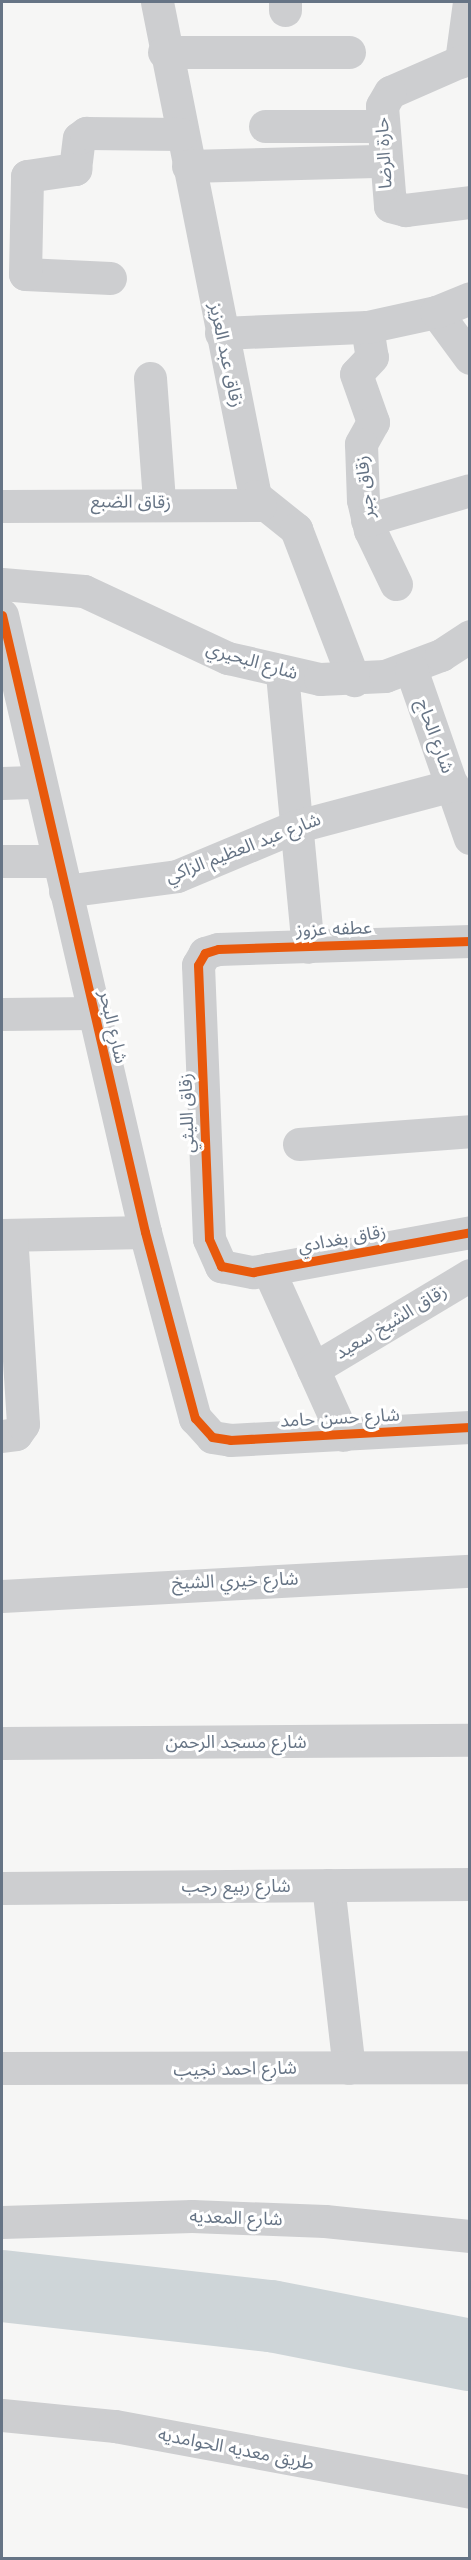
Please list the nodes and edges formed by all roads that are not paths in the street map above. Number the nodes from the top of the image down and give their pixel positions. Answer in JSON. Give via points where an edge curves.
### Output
{"nodes":[{"id":1,"x":156,"y":2,"type":"edge"},
{"id":2,"x":469,"y":2,"type":"edge"},
{"id":3,"x":164,"y":52,"type":"junction"},
{"id":4,"x":348,"y":52,"type":"dead end"},
{"id":5,"x":266,"y":126,"type":"dead end"},
{"id":6,"x":383,"y":126,"type":"junction"},
{"id":7,"x":181,"y":134,"type":"junction"},
{"id":8,"x":384,"y":161,"type":"junction"},
{"id":9,"x":188,"y":166,"type":"junction"},
{"id":10,"x":470,"y":202,"type":"edge"},
{"id":11,"x":110,"y":278,"type":"dead end"},
{"id":12,"x":470,"y":298,"type":"edge"},
{"id":13,"x":436,"y":312,"type":"junction"},
{"id":14,"x":366,"y":327,"type":"junction"},
{"id":15,"x":221,"y":333,"type":"junction"},
{"id":16,"x":470,"y":358,"type":"edge"},
{"id":17,"x":150,"y":378,"type":"dead end"},
{"id":18,"x":470,"y":490,"type":"edge"},
{"id":19,"x":159,"y":502,"type":"junction"},
{"id":20,"x":260,"y":505,"type":"junction"},
{"id":21,"x":2,"y":506,"type":"edge"},
{"id":22,"x":366,"y":520,"type":"junction"},
{"id":23,"x":2,"y":584,"type":"edge"},
{"id":24,"x":396,"y":584,"type":"dead end"},
{"id":25,"x":2,"y":616,"type":"edge"},
{"id":26,"x":470,"y":636,"type":"edge"},
{"id":27,"x":411,"y":669,"type":"junction"},
{"id":28,"x":282,"y":674,"type":"junction"},
{"id":29,"x":354,"y":680,"type":"junction"},
{"id":30,"x":40,"y":782,"type":"junction"},
{"id":31,"x":2,"y":783,"type":"edge"},
{"id":32,"x":453,"y":785,"type":"junction"},
{"id":33,"x":294,"y":827,"type":"junction"},
{"id":34,"x":470,"y":838,"type":"edge"},
{"id":35,"x":2,"y":861,"type":"edge"},
{"id":36,"x":62,"y":876,"type":"junction"},
{"id":37,"x":470,"y":941,"type":"edge"},
{"id":38,"x":308,"y":947,"type":"junction"},
{"id":39,"x":201,"y":956,"type":"joint"},
{"id":40,"x":92,"y":1013,"type":"junction"},
{"id":41,"x":2,"y":1014,"type":"edge"},
{"id":42,"x":470,"y":1131,"type":"edge"},
{"id":43,"x":299,"y":1144,"type":"dead end"},
{"id":44,"x":145,"y":1232,"type":"junction"},
{"id":45,"x":470,"y":1232,"type":"edge"},
{"id":46,"x":6,"y":1235,"type":"edge"},
{"id":47,"x":221,"y":1266,"type":"joint"},
{"id":48,"x":268,"y":1269,"type":"junction"},
{"id":49,"x":470,"y":1275,"type":"edge"},
{"id":50,"x":313,"y":1369,"type":"junction"},
{"id":51,"x":470,"y":1427,"type":"edge"},
{"id":52,"x":343,"y":1435,"type":"junction"},
{"id":53,"x":2,"y":1436,"type":"edge"},
{"id":54,"x":212,"y":1437,"type":"joint"},
{"id":55,"x":470,"y":1570,"type":"edge"},
{"id":56,"x":2,"y":1596,"type":"edge"},
{"id":57,"x":470,"y":1740,"type":"edge"},
{"id":58,"x":2,"y":1743,"type":"edge"},
{"id":59,"x":470,"y":1884,"type":"edge"},
{"id":60,"x":328,"y":1885,"type":"junction"},
{"id":61,"x":2,"y":1888,"type":"edge"},
{"id":62,"x":470,"y":2067,"type":"edge"},
{"id":63,"x":2,"y":2068,"type":"edge"},
{"id":64,"x":349,"y":2068,"type":"junction"},
{"id":65,"x":2,"y":2222,"type":"edge"},
{"id":66,"x":470,"y":2236,"type":"edge"},
{"id":67,"x":2,"y":2415,"type":"edge"},
{"id":68,"x":470,"y":2492,"type":"edge"}],
"edges":[{"from":1,"to":3,"type":"street","name":"زقاق عبد العزيز"},
{"from":2,"to":6,"type":"street","name":"حارة الرضا","via":[[464,57],[387,94]]},
{"from":3,"to":4,"type":"street"},
{"from":3,"to":7,"type":"street","name":"زقاق عبد العزيز"},
{"from":5,"to":6,"type":"street"},
{"from":6,"to":8,"type":"street","name":"حارة الرضا"},
{"from":7,"to":9,"type":"street","name":"زقاق عبد العزيز"},
{"from":7,"to":11,"type":"street","via":[[86,133],[79,138],[75,169],[27,176],[24,274]]},
{"from":8,"to":9,"type":"street"},
{"from":8,"to":10,"type":"street","name":"حارة الرضا","via":[[387,200],[394,209]]},
{"from":9,"to":15,"type":"street","name":"زقاق عبد العزيز"},
{"from":12,"to":13,"type":"street"},
{"from":13,"to":14,"type":"street"},
{"from":13,"to":16,"type":"street"},
{"from":14,"to":15,"type":"street"},
{"from":14,"to":22,"type":"street","name":"زقاق جبر","via":[[372,357],[356,374],[374,422],[360,453]]},
{"from":15,"to":20,"type":"street","name":"زقاق عبد العزيز"},
{"from":17,"to":19,"type":"street"},
{"from":18,"to":22,"type":"street"},
{"from":19,"to":20,"type":"street","name":"زقاق الضبع"},
{"from":19,"to":21,"type":"street","name":"زقاق الضبع"},
{"from":20,"to":29,"type":"street","via":[[296,529]]},
{"from":22,"to":24,"type":"street","name":"زقاق جبر"},
{"from":23,"to":28,"type":"street","name":"شارع البحيري","via":[[84,591],[118,602],[207,650]]},
{"from":25,"to":30,"type":"street","name":"شارع البحر"},
{"from":26,"to":27,"type":"street","name":"شارع البحيري"},
{"from":27,"to":29,"type":"street","name":"شارع البحيري"},
{"from":27,"to":32,"type":"street","name":"شارع الحاج"},
{"from":28,"to":29,"type":"street","name":"شارع البحيري"},
{"from":28,"to":33,"type":"street"},
{"from":30,"to":31,"type":"street"},
{"from":30,"to":36,"type":"street","name":"شارع البحر"},
{"from":32,"to":33,"type":"street","name":"شارع عبد العظيم الزاكي"},
{"from":32,"to":34,"type":"street","name":"شارع الحاج"},
{"from":33,"to":36,"type":"street","name":"شارع عبد العظيم الزاكي","via":[[177,876]]},
{"from":33,"to":38,"type":"street"},
{"from":35,"to":36,"type":"street","name":"شارع عبد العظيم الزاكي"},
{"from":36,"to":40,"type":"street","name":"شارع البحر"},
{"from":37,"to":38,"type":"street","name":"عطفه عزوز"},
{"from":38,"to":39,"type":"street","name":"عطفه عزوز","via":[[218,949]]},
{"from":39,"to":47,"type":"street","name":"زقاق الليثي","via":[[209,1239]]},
{"from":40,"to":41,"type":"street"},
{"from":40,"to":44,"type":"street","name":"شارع البحر"},
{"from":42,"to":43,"type":"street"},
{"from":44,"to":46,"type":"street"},
{"from":44,"to":54,"type":"street","name":"شارع البحر","via":[[195,1418]]},
{"from":45,"to":48,"type":"street","name":"زقاق بغدادي"},
{"from":46,"to":53,"type":"street","via":[[23,1424],[16,1434]]},
{"from":47,"to":48,"type":"street","name":"زقاق بغدادي","via":[[236,1273]]},
{"from":48,"to":50,"type":"street","name":"زقاق الشيخ سعيد"},
{"from":49,"to":50,"type":"street","name":"زقاق الشيخ سعيد"},
{"from":50,"to":52,"type":"street","name":"زقاق الشيخ سعيد"},
{"from":51,"to":52,"type":"street","name":"شارع حسن حامد"},
{"from":52,"to":54,"type":"street","name":"شارع حسن حامد"},
{"from":55,"to":56,"type":"street","name":"شارع خيري الشيخ","via":[[42,1589]]},
{"from":57,"to":58,"type":"street","name":"شارع مسجد الرحمن"},
{"from":59,"to":60,"type":"street","name":"شارع ربيع رجب"},
{"from":60,"to":61,"type":"street","name":"شارع ربيع رجب"},
{"from":60,"to":64,"type":"street"},
{"from":62,"to":64,"type":"street","name":"شارع احمد نجيب"},
{"from":63,"to":64,"type":"street","name":"شارع احمد نجيب"},
{"from":65,"to":66,"type":"street","name":"شارع المعديه","via":[[192,2216],[325,2221]]},
{"from":67,"to":68,"type":"street","name":"طريق معديه الحوامديه","via":[[114,2426]]}]}
